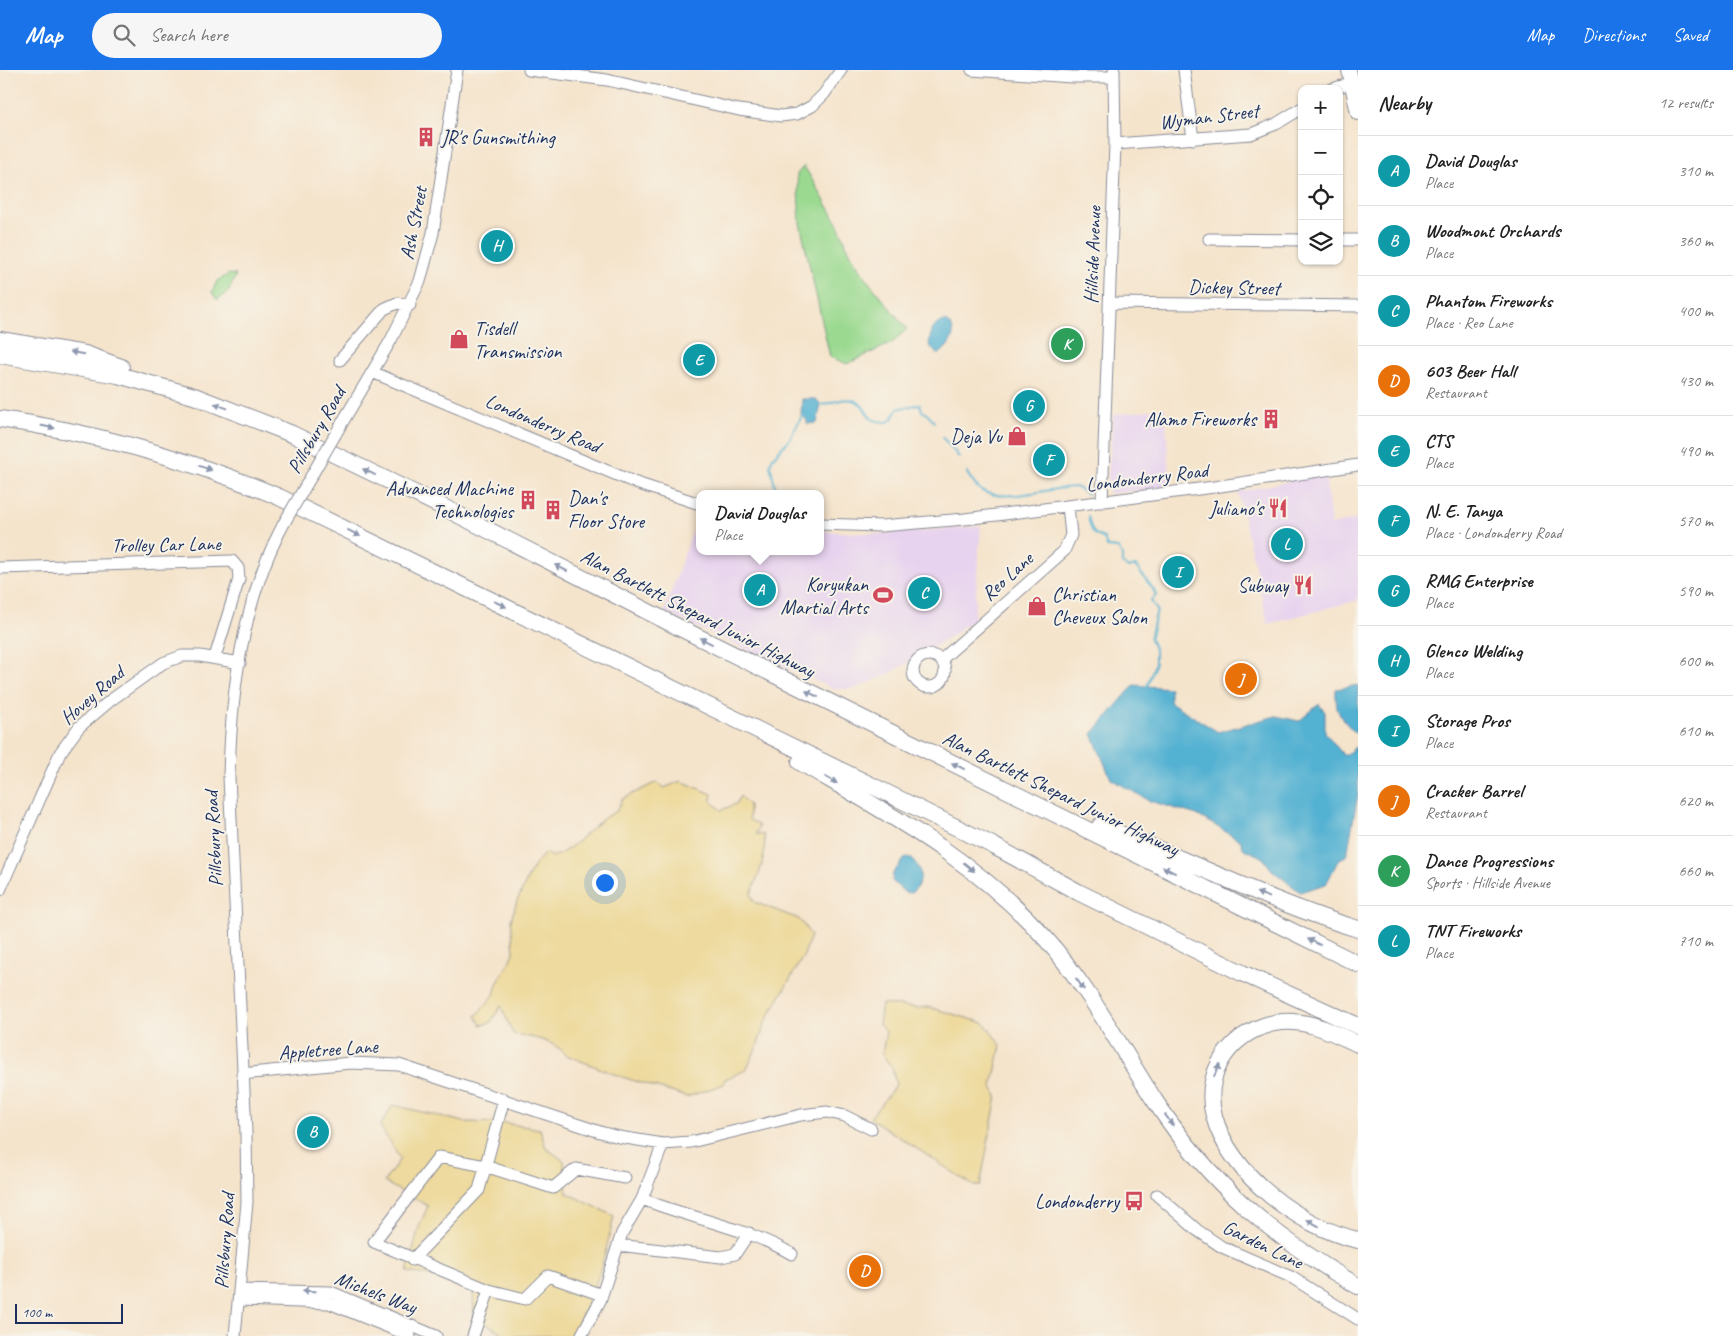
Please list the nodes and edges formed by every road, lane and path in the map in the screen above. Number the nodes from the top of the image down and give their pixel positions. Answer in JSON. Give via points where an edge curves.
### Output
{"nodes":[{"id":1,"x":457,"y":70,"type":"edge"},
{"id":2,"x":529,"y":70,"type":"edge"},
{"id":3,"x":841,"y":70,"type":"edge"},
{"id":4,"x":972,"y":70,"type":"edge"},
{"id":5,"x":1184,"y":70,"type":"edge"},
{"id":6,"x":1114,"y":74,"type":"edge"},
{"id":7,"x":1350,"y":76,"type":"edge"},
{"id":8,"x":1338,"y":85,"type":"edge"},
{"id":9,"x":1298,"y":110,"type":"edge"},
{"id":10,"x":1358,"y":114,"type":"edge"},
{"id":11,"x":1194,"y":138,"type":"junction"},
{"id":12,"x":1115,"y":144,"type":"junction"},
{"id":13,"x":1209,"y":239,"type":"dead end"},
{"id":14,"x":1298,"y":240,"type":"edge"},
{"id":15,"x":1343,"y":240,"type":"edge"},
{"id":16,"x":1358,"y":240,"type":"edge"},
{"id":17,"x":1109,"y":303,"type":"junction"},
{"id":18,"x":410,"y":306,"type":"junction"},
{"id":19,"x":1358,"y":306,"type":"edge"},
{"id":20,"x":0,"y":340,"type":"edge"},
{"id":21,"x":0,"y":355,"type":"edge"},
{"id":22,"x":340,"y":360,"type":"dead end"},
{"id":23,"x":372,"y":372,"type":"junction"},
{"id":24,"x":154,"y":385,"type":"junction"},
{"id":25,"x":0,"y":419,"type":"edge"},
{"id":26,"x":1358,"y":465,"type":"edge"},
{"id":27,"x":1102,"y":502,"type":"junction"},
{"id":28,"x":696,"y":503,"type":"edge"},
{"id":29,"x":1068,"y":506,"type":"junction"},
{"id":30,"x":824,"y":524,"type":"edge"},
{"id":31,"x":0,"y":568,"type":"edge"},
{"id":32,"x":215,"y":657,"type":"junction"},
{"id":33,"x":941,"y":660,"type":"dead end"},
{"id":34,"x":240,"y":663,"type":"junction"},
{"id":35,"x":699,"y":702,"type":"junction"},
{"id":36,"x":1002,"y":787,"type":"junction"},
{"id":37,"x":0,"y":890,"type":"edge"},
{"id":38,"x":1358,"y":929,"type":"edge"},
{"id":39,"x":1358,"y":964,"type":"edge"},
{"id":40,"x":1358,"y":1026,"type":"edge"},
{"id":41,"x":1358,"y":1044,"type":"edge"},
{"id":42,"x":242,"y":1074,"type":"junction"},
{"id":43,"x":504,"y":1099,"type":"junction"},
{"id":44,"x":871,"y":1129,"type":"dead end"},
{"id":45,"x":663,"y":1144,"type":"junction"},
{"id":46,"x":485,"y":1166,"type":"junction"},
{"id":47,"x":625,"y":1178,"type":"dead end"},
{"id":48,"x":1157,"y":1195,"type":"dead end"},
{"id":49,"x":642,"y":1199,"type":"junction"},
{"id":50,"x":749,"y":1233,"type":"junction"},
{"id":51,"x":1358,"y":1240,"type":"edge"},
{"id":52,"x":618,"y":1245,"type":"junction"},
{"id":53,"x":792,"y":1254,"type":"dead end"},
{"id":54,"x":412,"y":1260,"type":"junction"},
{"id":55,"x":1358,"y":1286,"type":"edge"},
{"id":56,"x":489,"y":1290,"type":"junction"},
{"id":57,"x":240,"y":1295,"type":"junction"},
{"id":58,"x":602,"y":1295,"type":"junction"},
{"id":59,"x":1358,"y":1319,"type":"edge"},
{"id":60,"x":235,"y":1336,"type":"edge"},
{"id":61,"x":410,"y":1336,"type":"edge"},
{"id":62,"x":436,"y":1336,"type":"edge"},
{"id":63,"x":474,"y":1336,"type":"edge"},
{"id":64,"x":581,"y":1336,"type":"edge"}],
"edges":[{"from":1,"to":18,"type":"street","name":"Ash Street","via":[[433,233]]},
{"from":2,"to":3,"type":"street","via":[[607,80],[739,110],[781,116],[797,114],[812,106]]},
{"from":4,"to":6,"type":"street","via":[[1072,77]]},
{"from":5,"to":11,"type":"street"},
{"from":6,"to":12,"type":"street","name":"Hillside Avenue"},
{"from":7,"to":8,"type":"street"},
{"from":7,"to":10,"type":"main road"},
{"from":9,"to":11,"type":"street","name":"Wyman Street","via":[[1259,132]]},
{"from":11,"to":12,"type":"street","name":"Wyman Street"},
{"from":12,"to":17,"type":"street","name":"Hillside Avenue"},
{"from":13,"to":14,"type":"street"},
{"from":15,"to":16,"type":"street"},
{"from":17,"to":19,"type":"street","name":"Dickey Street"},
{"from":17,"to":27,"type":"street","name":"Hillside Avenue"},
{"from":18,"to":22,"type":"street","via":[[397,303],[384,309]]},
{"from":18,"to":23,"type":"street","name":"Ash Street"},
{"from":24,"to":20,"type":"highway","one_way":true,"via":[[119,366],[85,354]]},
{"from":21,"to":24,"type":"highway","name":"Alan Bartlett Shepard Junior Highway","via":[[118,374]]},
{"from":23,"to":28,"type":"street","name":"Londonderry Road","via":[[636,483]]},
{"from":23,"to":34,"type":"street","name":"Pillsbury Road","bridge":true,"via":[[283,525],[259,578]]},
{"from":36,"to":24,"type":"highway","name":"Alan Bartlett Shepard Junior Highway","one_way":true,"via":[[292,434],[194,396]]},
{"from":25,"to":35,"type":"highway","one_way":true,"via":[[107,438],[231,477],[315,514]]},
{"from":26,"to":27,"type":"street","name":"Londonderry Road"},
{"from":27,"to":29,"type":"street","name":"Londonderry Road"},
{"from":29,"to":30,"type":"street","name":"Londonderry Road","via":[[915,524]]},
{"from":29,"to":33,"type":"street","name":"Reo Lane","via":[[1071,536],[1064,550]]},
{"from":31,"to":32,"type":"street","name":"Trolley Car Lane","via":[[232,561],[238,568],[239,579]]},
{"from":32,"to":34,"type":"street","name":"Hovey Road"},
{"from":32,"to":37,"type":"street","name":"Hovey Road","via":[[182,656],[163,663],[79,727],[60,753]]},
{"from":34,"to":42,"type":"street","name":"Pillsbury Road","via":[[233,702],[229,777]]},
{"from":35,"to":40,"type":"highway","via":[[1242,973]]},
{"from":35,"to":55,"type":"highway","one_way":true,"via":[[912,827],[962,861],[994,888],[1047,940],[1068,967],[1170,1123],[1219,1181],[1256,1217],[1296,1248]]},
{"from":38,"to":36,"type":"highway","one_way":true,"via":[[1247,889],[1157,848]]},
{"from":39,"to":36,"type":"highway","name":"Alan Bartlett Shepard Junior Highway","one_way":true},
{"from":51,"to":41,"type":"highway","one_way":true,"via":[[1307,1220],[1277,1200],[1249,1175],[1224,1142],[1213,1115],[1211,1100],[1214,1077],[1224,1055],[1237,1040],[1262,1025],[1296,1022]]},
{"from":42,"to":43,"type":"street","name":"Appletree Lane","via":[[368,1062],[400,1065]]},
{"from":42,"to":57,"type":"street","name":"Pillsbury Road","via":[[247,1202]]},
{"from":43,"to":45,"type":"street","name":"Appletree Lane","via":[[620,1137]]},
{"from":43,"to":46,"type":"street"},
{"from":44,"to":45,"type":"street","name":"Appletree Lane","via":[[845,1116],[818,1112],[718,1137]]},
{"from":45,"to":49,"type":"street"},
{"from":46,"to":47,"type":"street","via":[[553,1188],[576,1169]]},
{"from":46,"to":54,"type":"street","via":[[479,1190]]},
{"from":46,"to":54,"type":"street","via":[[439,1157],[374,1242]]},
{"from":48,"to":59,"type":"street","name":"Garden Lane","via":[[1222,1247],[1291,1277]]},
{"from":49,"to":50,"type":"street"},
{"from":49,"to":52,"type":"street"},
{"from":50,"to":52,"type":"street","via":[[735,1254],[721,1258]]},
{"from":50,"to":53,"type":"street"},
{"from":52,"to":58,"type":"street"},
{"from":54,"to":56,"type":"street"},
{"from":56,"to":58,"type":"street","via":[[524,1299],[548,1276]]},
{"from":56,"to":63,"type":"street"},
{"from":57,"to":60,"type":"street","name":"Pillsbury Road"},
{"from":57,"to":61,"type":"street","name":"Michels Way","via":[[329,1303]]},
{"from":62,"to":57,"type":"street","name":"Michels Way","one_way":true,"via":[[331,1292]]},
{"from":58,"to":64,"type":"street"}]}
